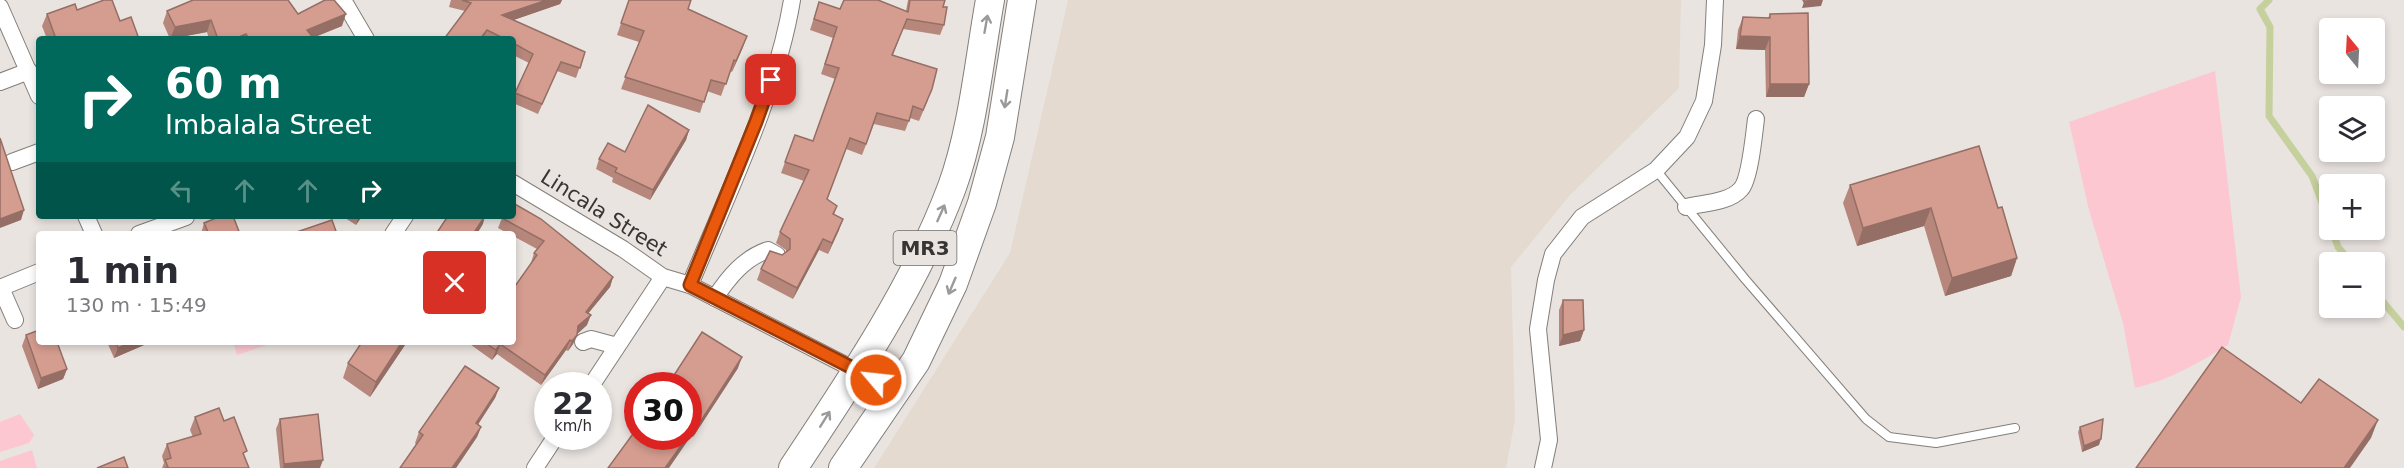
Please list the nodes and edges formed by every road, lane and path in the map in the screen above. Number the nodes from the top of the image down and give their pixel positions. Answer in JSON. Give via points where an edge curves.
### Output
{"nodes":[{"id":1,"x":792,"y":0,"type":"edge"},
{"id":2,"x":990,"y":0,"type":"edge"},
{"id":3,"x":1022,"y":0,"type":"edge"},
{"id":4,"x":1715,"y":0,"type":"edge"},
{"id":5,"x":347,"y":2,"type":"edge"},
{"id":6,"x":0,"y":7,"type":"edge"},
{"id":7,"x":364,"y":36,"type":"edge"},
{"id":8,"x":29,"y":71,"type":"junction"},
{"id":9,"x":0,"y":82,"type":"edge"},
{"id":10,"x":36,"y":88,"type":"edge"},
{"id":11,"x":1756,"y":119,"type":"dead end"},
{"id":12,"x":36,"y":153,"type":"edge"},
{"id":13,"x":12,"y":162,"type":"dead end"},
{"id":14,"x":1656,"y":170,"type":"junction"},
{"id":15,"x":516,"y":185,"type":"edge"},
{"id":16,"x":1686,"y":207,"type":"junction"},
{"id":17,"x":180,"y":219,"type":"edge"},
{"id":18,"x":147,"y":231,"type":"edge"},
{"id":19,"x":777,"y":255,"type":"edge"},
{"id":20,"x":36,"y":273,"type":"edge"},
{"id":21,"x":663,"y":277,"type":"junction"},
{"id":22,"x":690,"y":285,"type":"junction"},
{"id":23,"x":0,"y":288,"type":"edge"},
{"id":24,"x":715,"y":298,"type":"junction"},
{"id":25,"x":15,"y":320,"type":"dead end"},
{"id":26,"x":583,"y":342,"type":"dead end"},
{"id":27,"x":617,"y":346,"type":"junction"},
{"id":28,"x":856,"y":369,"type":"junction"},
{"id":29,"x":600,"y":372,"type":"edge"},
{"id":30,"x":896,"y":391,"type":"junction"},
{"id":31,"x":2015,"y":429,"type":"dead end"},
{"id":32,"x":547,"y":450,"type":"edge"},
{"id":33,"x":535,"y":468,"type":"edge"},
{"id":34,"x":793,"y":468,"type":"edge"},
{"id":35,"x":843,"y":468,"type":"edge"},
{"id":36,"x":1543,"y":468,"type":"edge"}],
"edges":[{"from":1,"to":22,"type":"street","via":[[787,32],[756,122]]},
{"from":28,"to":2,"type":"highway","number":"MR3","one_way":true,"via":[[925,249],[952,186],[966,136]]},
{"from":3,"to":30,"type":"highway","number":"MR3","one_way":true,"via":[[1000,137],[982,203],[953,284],[916,362]]},
{"from":4,"to":14,"type":"street","via":[[1704,101],[1687,137]]},
{"from":5,"to":7,"type":"street"},
{"from":6,"to":8,"type":"street"},
{"from":8,"to":9,"type":"street"},
{"from":8,"to":10,"type":"street"},
{"from":11,"to":16,"type":"street","via":[[1741,190],[1723,199]]},
{"from":12,"to":13,"type":"street"},
{"from":14,"to":16,"type":"lane"},
{"from":14,"to":36,"type":"street","via":[[1582,217],[1553,254],[1538,329],[1550,440]]},
{"from":15,"to":21,"type":"street","name":"Lincala Street"},
{"from":16,"to":31,"type":"lane","via":[[1866,419],[1889,437],[1936,443]]},
{"from":17,"to":18,"type":"street"},
{"from":19,"to":24,"type":"street","via":[[768,250],[747,261],[730,275]]},
{"from":20,"to":23,"type":"street"},
{"from":21,"to":22,"type":"street","name":"Lincala Street"},
{"from":21,"to":27,"type":"street"},
{"from":22,"to":24,"type":"street","name":"Lincala Street"},
{"from":23,"to":25,"type":"street"},
{"from":24,"to":28,"type":"street","name":"Lincala Street"},
{"from":26,"to":27,"type":"street","via":[[591,339]]},
{"from":27,"to":29,"type":"street"},
{"from":28,"to":30,"type":"street","name":"Lincala Street"},
{"from":34,"to":28,"type":"highway","number":"MR3","one_way":true},
{"from":30,"to":35,"type":"highway","number":"MR3"},
{"from":32,"to":33,"type":"street"}]}
